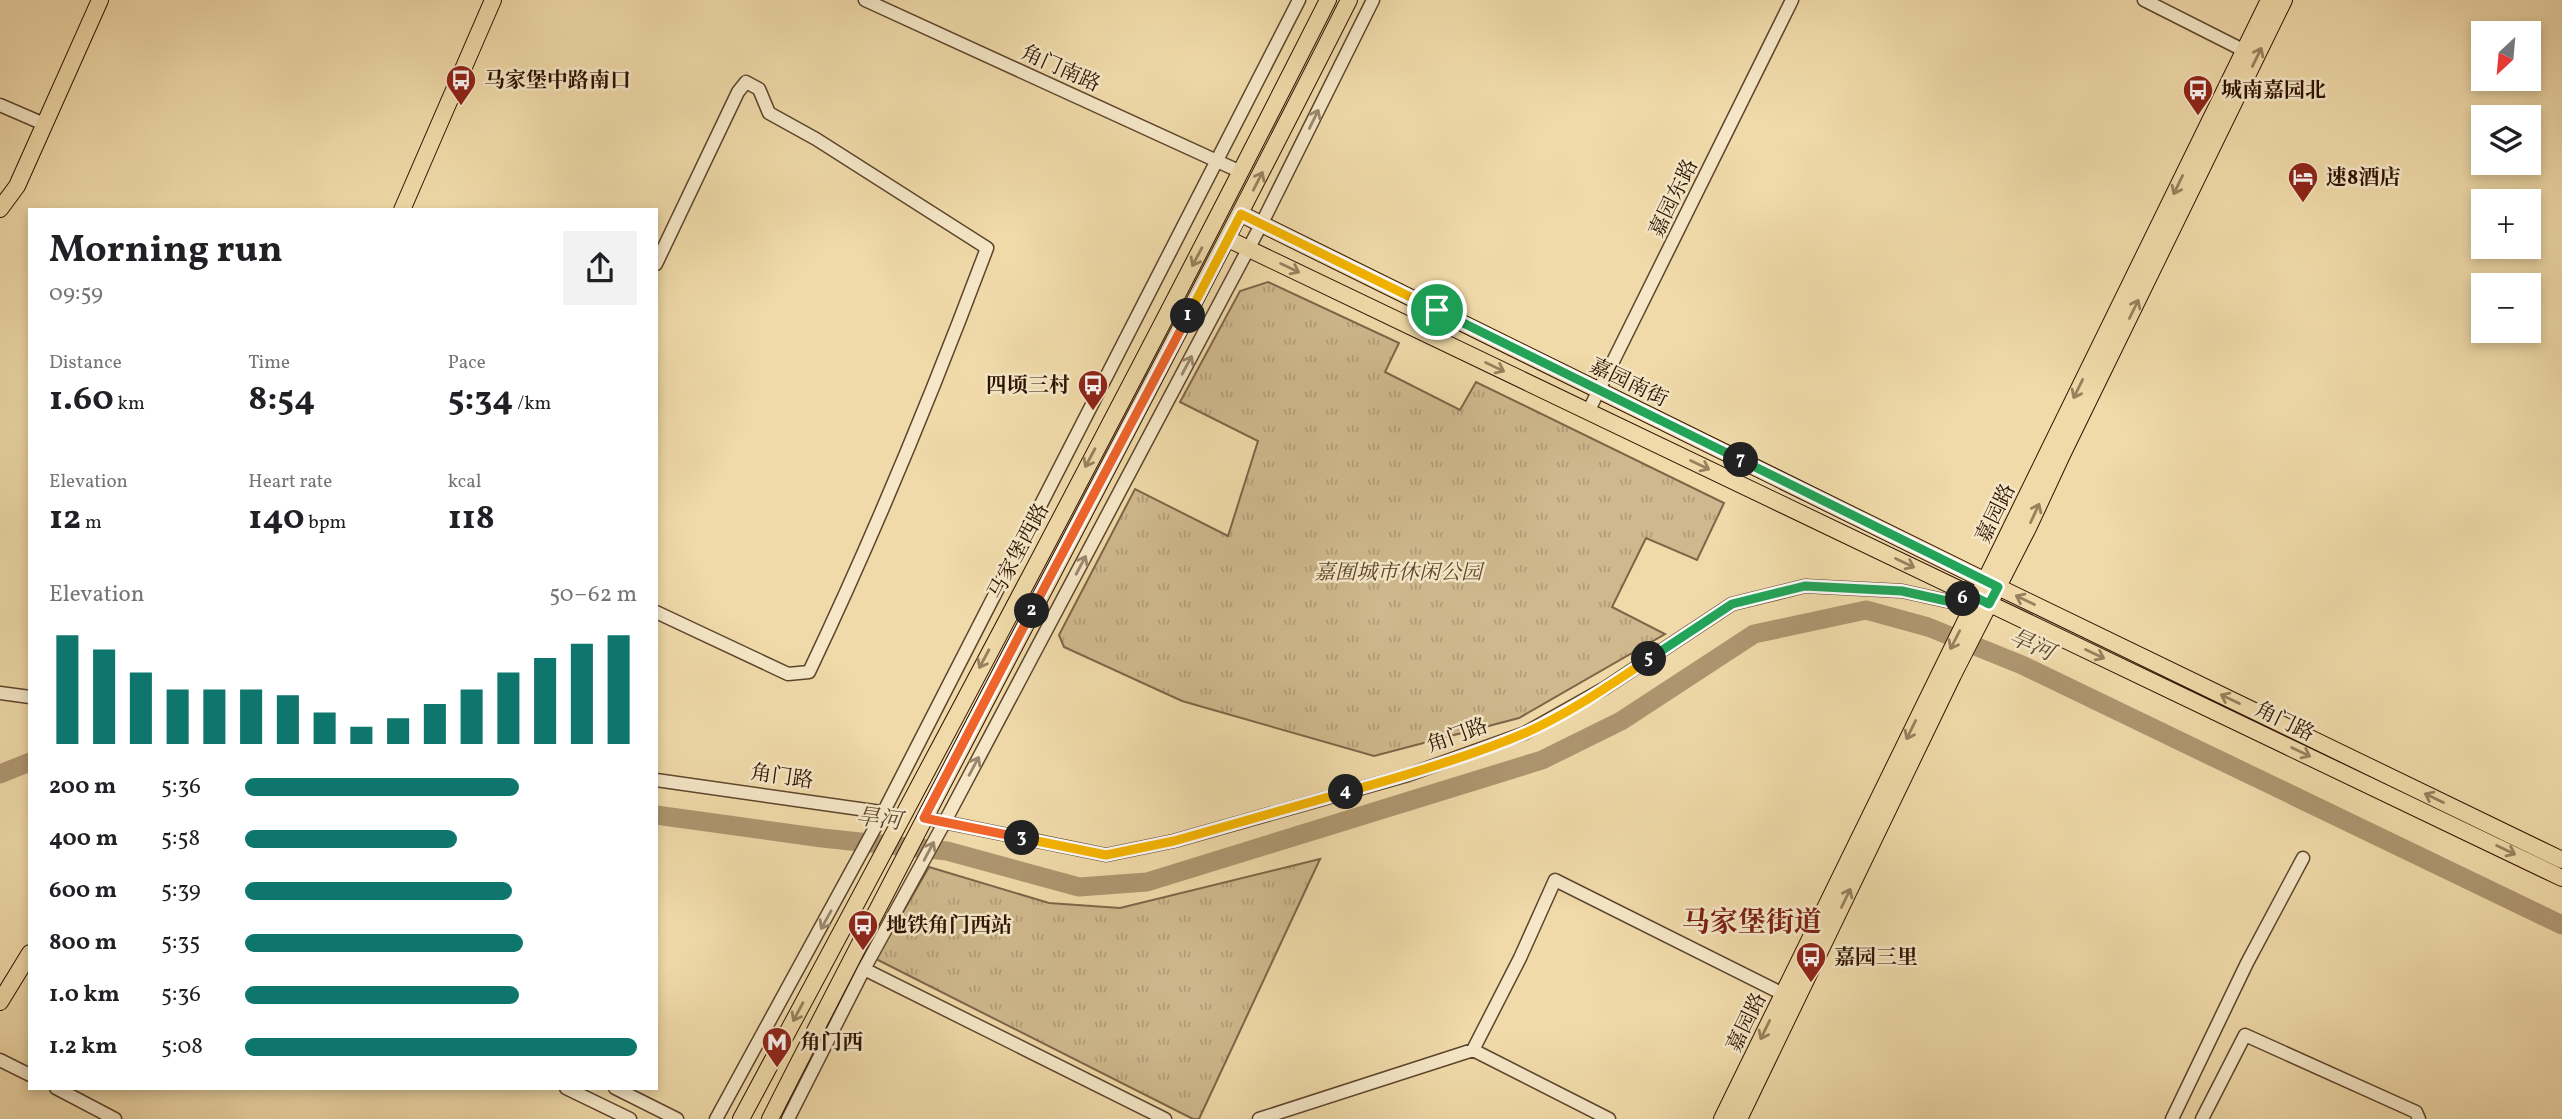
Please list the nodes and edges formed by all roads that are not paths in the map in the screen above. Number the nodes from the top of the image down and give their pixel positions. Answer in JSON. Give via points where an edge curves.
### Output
{"nodes":[{"id":1,"x":100,"y":0,"type":"edge"},
{"id":2,"x":493,"y":0,"type":"edge"},
{"id":3,"x":865,"y":0,"type":"edge"},
{"id":4,"x":1299,"y":0,"type":"edge"},
{"id":5,"x":1328,"y":0,"type":"edge"},
{"id":6,"x":1349,"y":0,"type":"edge"},
{"id":7,"x":1373,"y":0,"type":"edge"},
{"id":8,"x":1792,"y":0,"type":"edge"},
{"id":9,"x":2144,"y":0,"type":"edge"},
{"id":10,"x":2269,"y":0,"type":"edge"},
{"id":11,"x":2284,"y":0,"type":"edge"},
{"id":12,"x":2245,"y":51,"type":"junction"},
{"id":13,"x":0,"y":105,"type":"edge"},
{"id":14,"x":44,"y":124,"type":"junction"},
{"id":15,"x":1217,"y":160,"type":"junction"},
{"id":16,"x":1241,"y":172,"type":"junction"},
{"id":17,"x":403,"y":208,"type":"edge"},
{"id":18,"x":0,"y":209,"type":"edge"},
{"id":19,"x":1241,"y":214,"type":"junction"},
{"id":20,"x":1262,"y":223,"type":"junction"},
{"id":21,"x":1228,"y":239,"type":"junction"},
{"id":22,"x":1249,"y":248,"type":"junction"},
{"id":23,"x":658,"y":260,"type":"edge"},
{"id":24,"x":1600,"y":391,"type":"junction"},
{"id":25,"x":1588,"y":412,"type":"junction"},
{"id":26,"x":1992,"y":584,"type":"junction"},
{"id":27,"x":1979,"y":608,"type":"junction"},
{"id":28,"x":658,"y":613,"type":"edge"},
{"id":29,"x":1947,"y":671,"type":"junction"},
{"id":30,"x":0,"y":692,"type":"edge"},
{"id":31,"x":28,"y":696,"type":"edge"},
{"id":32,"x":658,"y":780,"type":"edge"},
{"id":33,"x":880,"y":818,"type":"junction"},
{"id":34,"x":900,"y":819,"type":"junction"},
{"id":35,"x":921,"y":823,"type":"junction"},
{"id":36,"x":943,"y":824,"type":"junction"},
{"id":37,"x":2302,"y":858,"type":"dead end"},
{"id":38,"x":2562,"y":860,"type":"edge"},
{"id":39,"x":2562,"y":878,"type":"edge"},
{"id":40,"x":28,"y":956,"type":"edge"},
{"id":41,"x":864,"y":969,"type":"junction"},
{"id":42,"x":1783,"y":994,"type":"junction"},
{"id":43,"x":0,"y":1002,"type":"edge"},
{"id":44,"x":1473,"y":1050,"type":"junction"},
{"id":45,"x":0,"y":1060,"type":"edge"},
{"id":46,"x":28,"y":1074,"type":"edge"},
{"id":47,"x":60,"y":1090,"type":"edge"},
{"id":48,"x":570,"y":1090,"type":"edge"},
{"id":49,"x":619,"y":1090,"type":"edge"},
{"id":50,"x":91,"y":1107,"type":"junction"},
{"id":51,"x":85,"y":1119,"type":"edge"},
{"id":52,"x":116,"y":1119,"type":"edge"},
{"id":53,"x":630,"y":1119,"type":"edge"},
{"id":54,"x":677,"y":1119,"type":"edge"},
{"id":55,"x":716,"y":1119,"type":"edge"},
{"id":56,"x":741,"y":1119,"type":"edge"},
{"id":57,"x":770,"y":1119,"type":"edge"},
{"id":58,"x":788,"y":1119,"type":"edge"},
{"id":59,"x":1165,"y":1119,"type":"edge"},
{"id":60,"x":1259,"y":1119,"type":"edge"},
{"id":61,"x":1609,"y":1119,"type":"edge"},
{"id":62,"x":1722,"y":1119,"type":"edge"},
{"id":63,"x":1739,"y":1119,"type":"edge"},
{"id":64,"x":2172,"y":1119,"type":"edge"},
{"id":65,"x":2202,"y":1119,"type":"edge"},
{"id":66,"x":2419,"y":1119,"type":"edge"}],
"edges":[{"from":1,"to":14,"type":"main road"},
{"from":2,"to":17,"type":"main road"},
{"from":3,"to":15,"type":"street","name":"角门南路"},
{"from":4,"to":15,"type":"street","name":"马家堡西路"},
{"from":5,"to":16,"type":"main road","name":"马家堡西路"},
{"from":19,"to":6,"type":"main road","name":"马家堡西路","one_way":true},
{"from":20,"to":7,"type":"street","one_way":true},
{"from":8,"to":24,"type":"street","name":"嘉园东路"},
{"from":9,"to":12,"type":"street"},
{"from":10,"to":12,"type":"main road","name":"嘉园路"},
{"from":26,"to":11,"type":"main road","name":"嘉园路","one_way":true},
{"from":12,"to":26,"type":"main road","name":"嘉园路","one_way":true},
{"from":13,"to":14,"type":"street"},
{"from":14,"to":18,"type":"main road","via":[[17,186]]},
{"from":15,"to":16,"type":"street","name":"角门南路"},
{"from":15,"to":33,"type":"street","name":"马家堡西路"},
{"from":16,"to":34,"type":"main road","name":"马家堡西路","one_way":true},
{"from":19,"to":20,"type":"main road","name":"嘉园南街"},
{"from":19,"to":21,"type":"main road","name":"马家堡西路"},
{"from":20,"to":22,"type":"street"},
{"from":20,"to":24,"type":"main road","name":"嘉园南街"},
{"from":21,"to":22,"type":"main road"},
{"from":21,"to":35,"type":"main road","name":"马家堡西路"},
{"from":22,"to":25,"type":"main road","one_way":true},
{"from":36,"to":22,"type":"street","one_way":true},
{"from":23,"to":28,"type":"street","via":[[746,82],[759,89],[769,113],[986,248],[861,562],[808,671],[788,674]]},
{"from":24,"to":25,"type":"street","name":"嘉园东路"},
{"from":24,"to":26,"type":"main road","name":"嘉园南街"},
{"from":25,"to":27,"type":"main road","one_way":true},
{"from":26,"to":27,"type":"main road","name":"嘉园路"},
{"from":38,"to":26,"type":"main road","name":"角门路","one_way":true},
{"from":27,"to":29,"type":"main road","name":"嘉园路"},
{"from":27,"to":36,"type":"street","name":"角门路","via":[[1902,591],[1805,586],[1732,604],[1605,688],[1525,733],[1408,775],[1160,844],[1106,855]]},
{"from":27,"to":39,"type":"main road","name":"角门路","one_way":true},
{"from":29,"to":42,"type":"main road","name":"嘉园路","one_way":true},
{"from":63,"to":29,"type":"main road","name":"嘉园路","one_way":true},
{"from":30,"to":31,"type":"street"},
{"from":32,"to":33,"type":"street","name":"角门路"},
{"from":33,"to":34,"type":"street","name":"角门路"},
{"from":33,"to":55,"type":"street","name":"马家堡西路","one_way":true},
{"from":34,"to":56,"type":"main road","name":"马家堡西路","one_way":true},
{"from":35,"to":36,"type":"street","name":"角门路"},
{"from":35,"to":57,"type":"main road","name":"马家堡西路"},
{"from":41,"to":36,"type":"street","one_way":true},
{"from":37,"to":64,"type":"street"},
{"from":40,"to":43,"type":"main road"},
{"from":41,"to":58,"type":"street"},
{"from":41,"to":59,"type":"street"},
{"from":42,"to":44,"type":"street","via":[[1555,880]]},
{"from":42,"to":62,"type":"main road","name":"嘉园路","one_way":true},
{"from":44,"to":60,"type":"street"},
{"from":44,"to":61,"type":"street"},
{"from":45,"to":46,"type":"street"},
{"from":47,"to":50,"type":"street"},
{"from":48,"to":53,"type":"street"},
{"from":49,"to":54,"type":"street"},
{"from":50,"to":51,"type":"street"},
{"from":50,"to":52,"type":"street"},
{"from":65,"to":66,"type":"street","via":[[2245,1035],[2416,1112]]}]}
